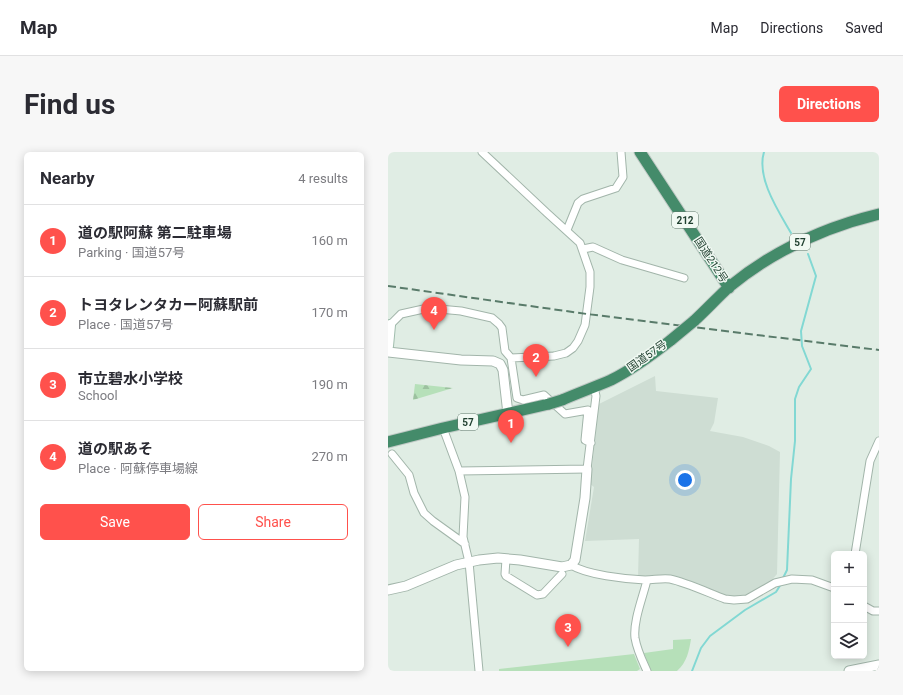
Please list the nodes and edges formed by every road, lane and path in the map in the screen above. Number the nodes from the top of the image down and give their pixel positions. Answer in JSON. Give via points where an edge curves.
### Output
{"nodes":[{"id":1,"x":482,"y":152,"type":"edge"},
{"id":2,"x":621,"y":152,"type":"edge"},
{"id":3,"x":640,"y":152,"type":"edge"},
{"id":4,"x":879,"y":214,"type":"edge"},
{"id":5,"x":567,"y":230,"type":"junction"},
{"id":6,"x":583,"y":249,"type":"junction"},
{"id":7,"x":684,"y":278,"type":"dead end"},
{"id":8,"x":729,"y":288,"type":"junction"},
{"id":9,"x":390,"y":325,"type":"joint"},
{"id":10,"x":388,"y":346,"type":"edge"},
{"id":11,"x":388,"y":352,"type":"edge"},
{"id":12,"x":511,"y":358,"type":"junction"},
{"id":13,"x":594,"y":387,"type":"junction"},
{"id":14,"x":508,"y":414,"type":"junction"},
{"id":15,"x":443,"y":428,"type":"junction"},
{"id":16,"x":879,"y":441,"type":"edge"},
{"id":17,"x":388,"y":442,"type":"edge"},
{"id":18,"x":591,"y":443,"type":"junction"},
{"id":19,"x":392,"y":454,"type":"dead end"},
{"id":20,"x":588,"y":469,"type":"junction"},
{"id":21,"x":459,"y":471,"type":"junction"},
{"id":22,"x":465,"y":544,"type":"junction"},
{"id":23,"x":855,"y":551,"type":"edge"},
{"id":24,"x":506,"y":559,"type":"junction"},
{"id":25,"x":469,"y":562,"type":"junction"},
{"id":26,"x":571,"y":565,"type":"junction"},
{"id":27,"x":562,"y":574,"type":"dead end"},
{"id":28,"x":647,"y":580,"type":"junction"},
{"id":29,"x":831,"y":587,"type":"edge"},
{"id":30,"x":388,"y":590,"type":"edge"},
{"id":31,"x":867,"y":608,"type":"edge"},
{"id":32,"x":879,"y":611,"type":"edge"},
{"id":33,"x":879,"y":665,"type":"edge"},
{"id":34,"x":479,"y":671,"type":"edge"},
{"id":35,"x":647,"y":671,"type":"edge"},
{"id":36,"x":849,"y":671,"type":"edge"}],
"edges":[{"from":1,"to":5,"type":"street"},
{"from":2,"to":5,"type":"street","via":[[623,177],[616,188],[578,203]]},
{"from":3,"to":8,"type":"highway","name":"国道212号","number":"212"},
{"from":4,"to":8,"type":"highway","name":"国道57号","number":"57","via":[[834,227],[804,240],[752,270]]},
{"from":5,"to":6,"type":"street"},
{"from":6,"to":7,"type":"street","via":[[594,247],[622,260]]},
{"from":6,"to":12,"type":"street","via":[[590,272],[590,287],[585,325],[578,341],[566,353]]},
{"from":8,"to":13,"type":"highway","name":"国道57号","number":"57","bridge":true,"via":[[694,321],[646,359]]},
{"from":9,"to":10,"type":"main road"},
{"from":9,"to":12,"type":"street","via":[[401,314],[428,308],[461,311],[492,318],[502,328],[505,351]]},
{"from":11,"to":14,"type":"street","via":[[496,362],[503,370]]},
{"from":12,"to":18,"type":"street","via":[[517,398],[523,400],[544,394],[565,414],[588,410],[585,440]]},
{"from":13,"to":14,"type":"highway","name":"国道57号","number":"57","bridge":true,"via":[[562,400]]},
{"from":13,"to":18,"type":"street","via":[[596,396]]},
{"from":14,"to":15,"type":"highway","name":"国道57号","number":"57"},
{"from":15,"to":17,"type":"highway","name":"国道57号","number":"57"},
{"from":15,"to":21,"type":"street"},
{"from":16,"to":23,"type":"street","via":[[870,461]]},
{"from":18,"to":20,"type":"street"},
{"from":19,"to":22,"type":"street","via":[[409,475],[424,513]]},
{"from":20,"to":21,"type":"street"},
{"from":20,"to":26,"type":"street","via":[[575,560]]},
{"from":21,"to":22,"type":"street","via":[[465,498]]},
{"from":22,"to":25,"type":"street"},
{"from":24,"to":25,"type":"street"},
{"from":24,"to":26,"type":"street","via":[[562,567]]},
{"from":24,"to":27,"type":"street","via":[[506,576],[537,595],[543,594]]},
{"from":25,"to":30,"type":"street","via":[[442,570],[406,586]]},
{"from":25,"to":34,"type":"street"},
{"from":26,"to":28,"type":"street","via":[[591,572]]},
{"from":28,"to":29,"type":"street","via":[[672,580],[734,600],[747,598],[776,583],[792,579],[812,580]]},
{"from":28,"to":35,"type":"street","via":[[635,627],[637,644]]},
{"from":31,"to":32,"type":"street"},
{"from":33,"to":36,"type":"street"}]}
